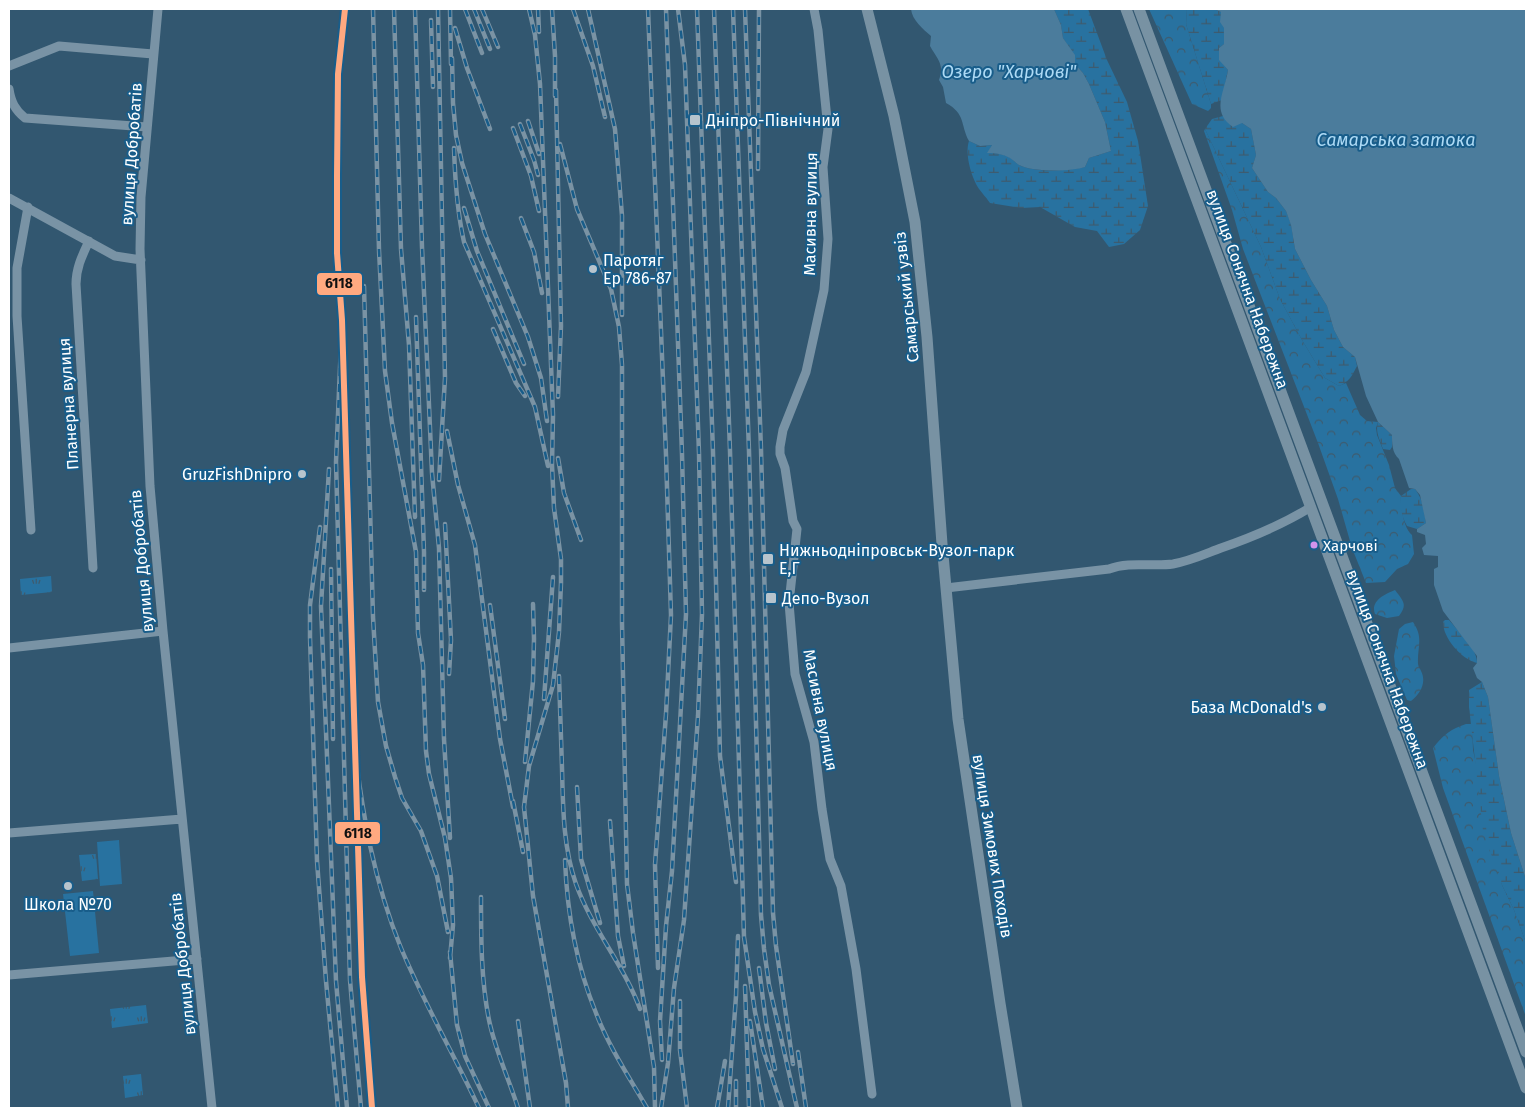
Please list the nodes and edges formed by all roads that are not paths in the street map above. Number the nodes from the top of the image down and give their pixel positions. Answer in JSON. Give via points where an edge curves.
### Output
{"nodes":[{"id":1,"x":158,"y":9,"type":"edge"},
{"id":2,"x":814,"y":9,"type":"edge"},
{"id":3,"x":867,"y":9,"type":"edge"},
{"id":4,"x":1126,"y":9,"type":"edge"},
{"id":5,"x":1139,"y":9,"type":"edge"},
{"id":6,"x":154,"y":54,"type":"junction"},
{"id":7,"x":9,"y":66,"type":"edge"},
{"id":8,"x":9,"y":90,"type":"edge"},
{"id":9,"x":147,"y":127,"type":"junction"},
{"id":10,"x":9,"y":198,"type":"edge"},
{"id":11,"x":28,"y":208,"type":"junction"},
{"id":12,"x":89,"y":241,"type":"junction"},
{"id":13,"x":141,"y":260,"type":"junction"},
{"id":14,"x":1311,"y":507,"type":"junction"},
{"id":15,"x":31,"y":530,"type":"dead end"},
{"id":16,"x":93,"y":568,"type":"dead end"},
{"id":17,"x":946,"y":588,"type":"junction"},
{"id":18,"x":162,"y":631,"type":"junction"},
{"id":19,"x":9,"y":648,"type":"edge"},
{"id":20,"x":182,"y":819,"type":"junction"},
{"id":21,"x":9,"y":833,"type":"edge"},
{"id":22,"x":197,"y":958,"type":"junction"},
{"id":23,"x":9,"y":975,"type":"edge"},
{"id":24,"x":1526,"y":1052,"type":"edge"},
{"id":25,"x":1526,"y":1088,"type":"edge"},
{"id":26,"x":872,"y":1094,"type":"dead end"},
{"id":27,"x":212,"y":1108,"type":"edge"},
{"id":28,"x":1017,"y":1108,"type":"edge"}],
"edges":[{"from":1,"to":6,"type":"street","name":"вулиця Добробатів"},
{"from":2,"to":26,"type":"street","name":"Масивна вулиця","via":[[828,129],[823,167],[828,239],[824,290],[806,372],[783,430],[780,454],[797,529],[789,603],[795,674],[814,742],[830,859],[841,886]]},
{"from":3,"to":17,"type":"main road","name":"Самарський узвіз","via":[[894,116],[915,222]]},
{"from":4,"to":14,"type":"main road","name":"вулиця Сонячна Набережна"},
{"from":5,"to":24,"type":"main road","name":"вулиця Сонячна Набережна"},
{"from":6,"to":7,"type":"street","via":[[59,46]]},
{"from":6,"to":9,"type":"street","name":"вулиця Добробатів"},
{"from":8,"to":9,"type":"street","via":[[14,106],[25,118]]},
{"from":9,"to":13,"type":"street","name":"вулиця Добробатів","via":[[141,197]]},
{"from":10,"to":11,"type":"street"},
{"from":11,"to":12,"type":"street"},
{"from":11,"to":15,"type":"street","via":[[17,268],[17,306]]},
{"from":12,"to":13,"type":"street","via":[[115,256]]},
{"from":12,"to":16,"type":"street","name":"Планерна вулиця","via":[[78,265],[76,284]]},
{"from":13,"to":18,"type":"street","name":"вулиця Добробатів","via":[[150,486]]},
{"from":14,"to":17,"type":"street","via":[[1260,534],[1185,562],[1128,565]]},
{"from":14,"to":25,"type":"main road","name":"вулиця Сонячна Набережна"},
{"from":17,"to":28,"type":"main road","name":"вулиця Зимових Походів","via":[[962,757]]},
{"from":18,"to":19,"type":"street"},
{"from":18,"to":20,"type":"street","name":"вулиця Добробатів"},
{"from":20,"to":21,"type":"street"},
{"from":20,"to":22,"type":"street","name":"вулиця Добробатів"},
{"from":22,"to":23,"type":"street"},
{"from":22,"to":27,"type":"street","name":"вулиця Добробатів"}]}
